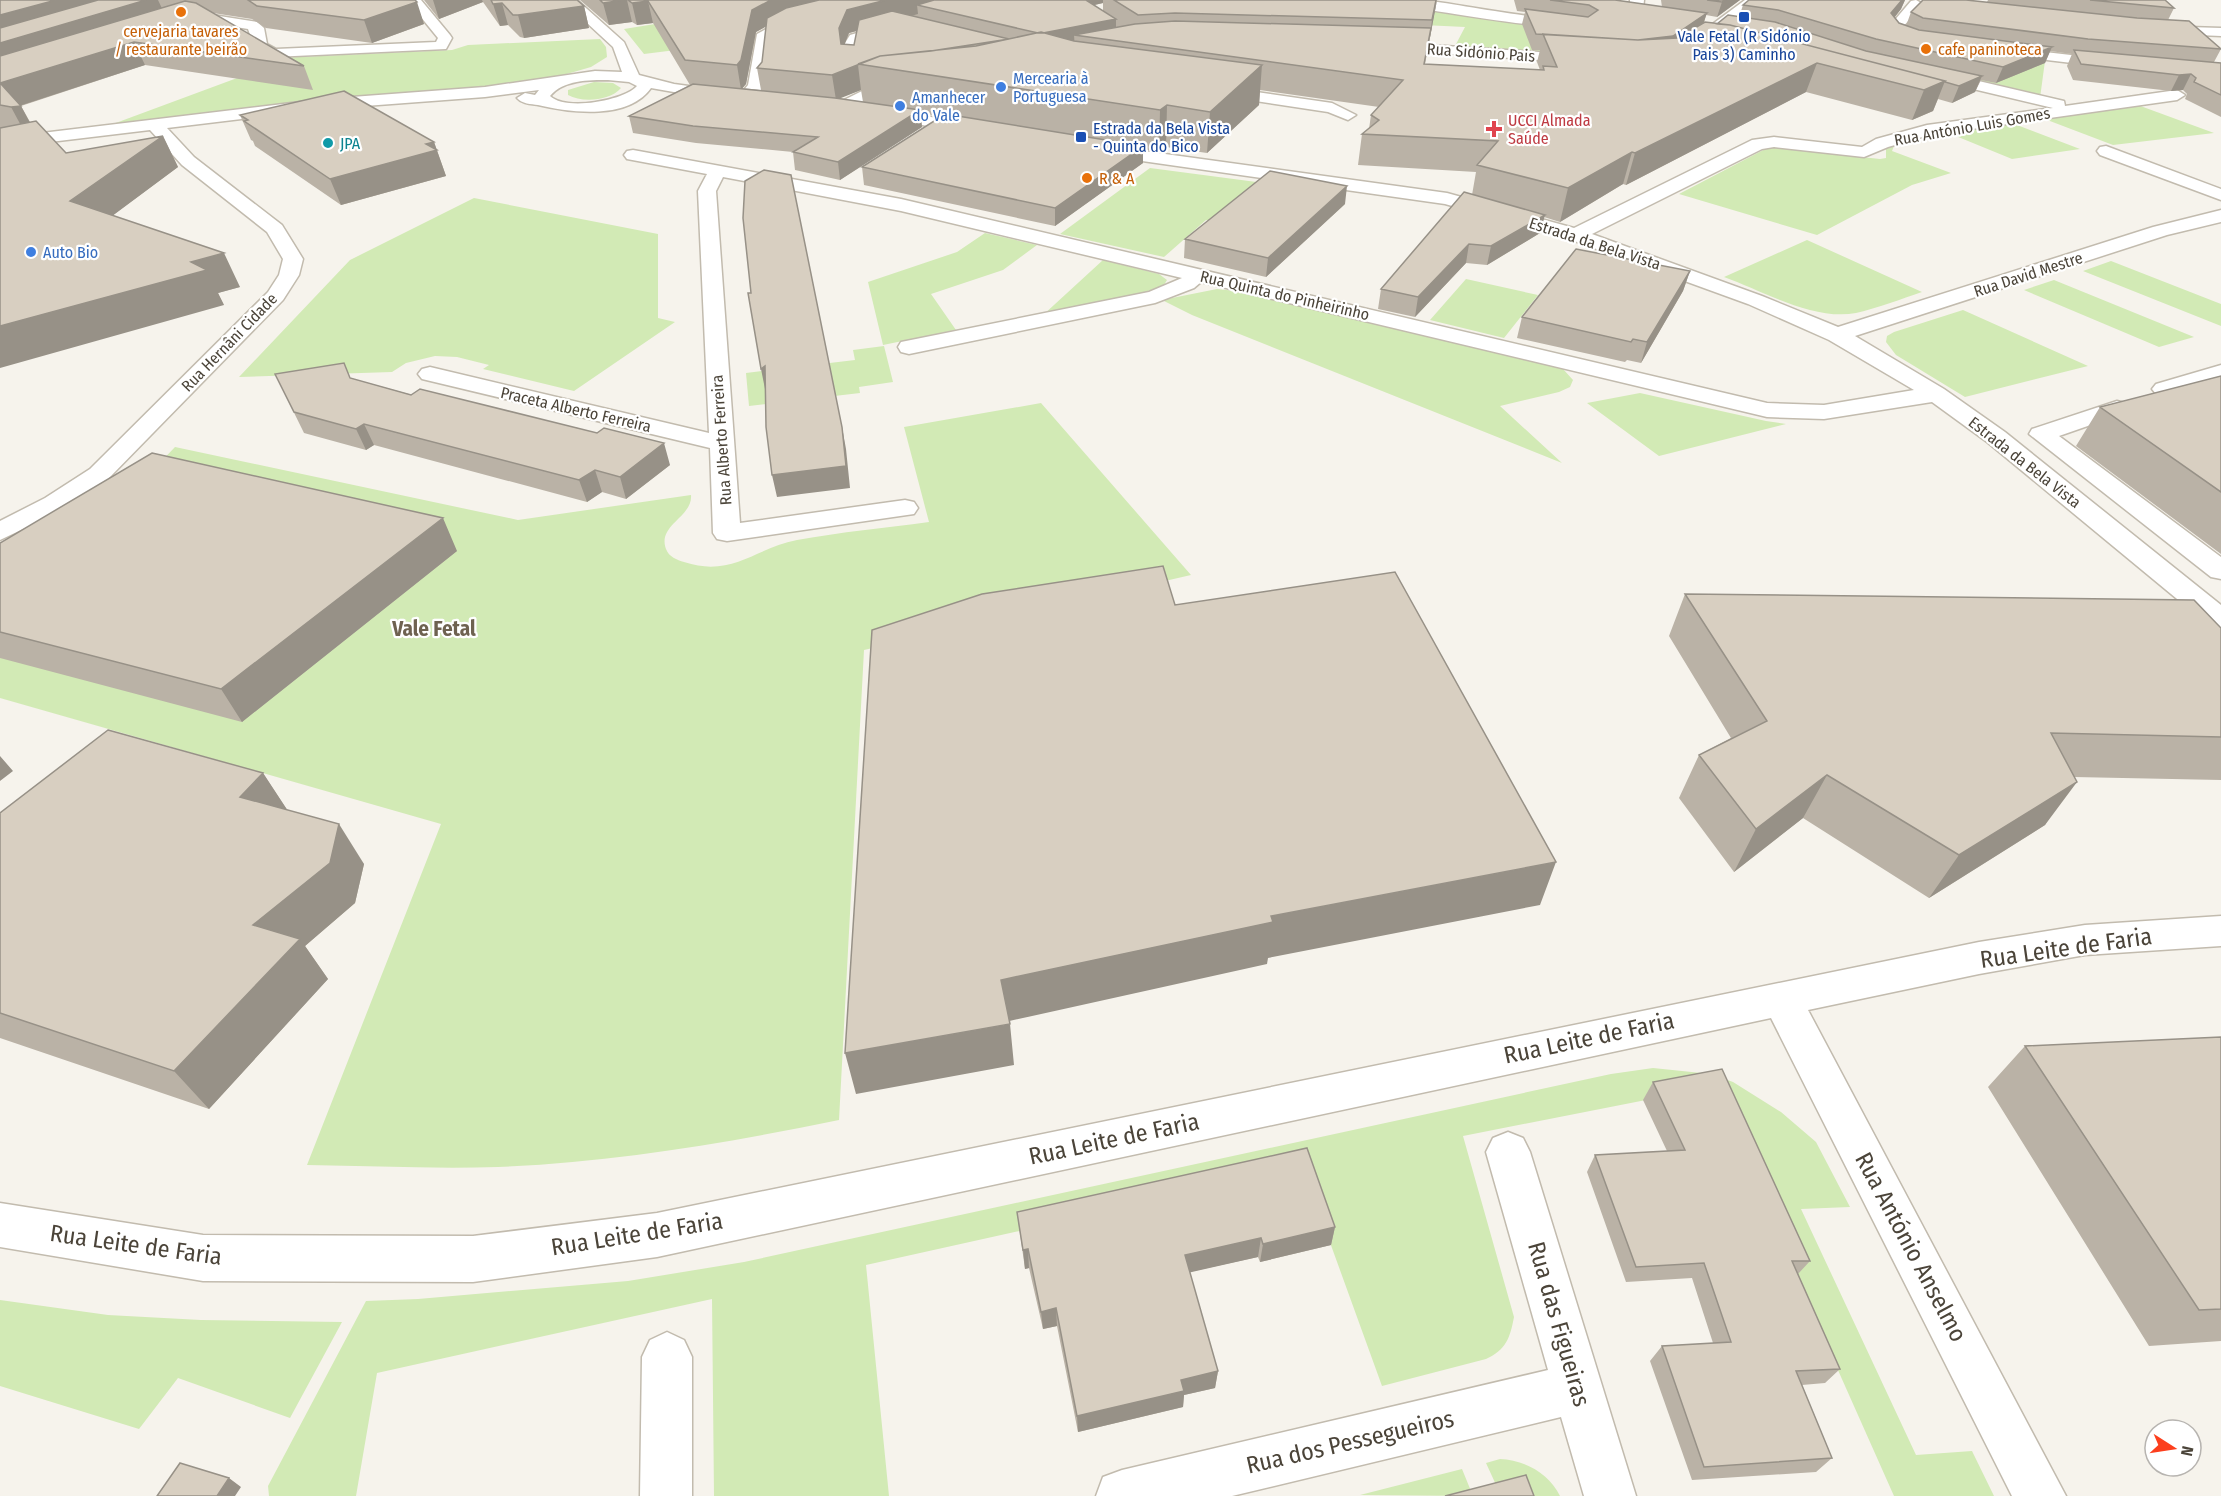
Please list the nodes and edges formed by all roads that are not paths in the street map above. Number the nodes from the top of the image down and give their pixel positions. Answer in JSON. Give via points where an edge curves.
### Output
{"nodes":[{"id":1,"x":414,"y":0,"type":"edge"},
{"id":2,"x":569,"y":0,"type":"edge"},
{"id":3,"x":1392,"y":0,"type":"edge"},
{"id":4,"x":1398,"y":0,"type":"edge"},
{"id":5,"x":1753,"y":0,"type":"edge"},
{"id":6,"x":1900,"y":2,"type":"edge"},
{"id":7,"x":228,"y":6,"type":"dead end"},
{"id":8,"x":1640,"y":7,"type":"edge"},
{"id":9,"x":1614,"y":8,"type":"edge"},
{"id":10,"x":170,"y":10,"type":"edge"},
{"id":11,"x":1382,"y":12,"type":"edge"},
{"id":12,"x":198,"y":16,"type":"junction"},
{"id":13,"x":815,"y":17,"type":"edge"},
{"id":14,"x":1701,"y":19,"type":"edge"},
{"id":15,"x":1723,"y":22,"type":"junction"},
{"id":16,"x":1746,"y":25,"type":"edge"},
{"id":17,"x":916,"y":27,"type":"edge"},
{"id":18,"x":2139,"y":30,"type":"edge"},
{"id":19,"x":2221,"y":32,"type":"edge"},
{"id":20,"x":1696,"y":43,"type":"junction"},
{"id":21,"x":1942,"y":44,"type":"edge"},
{"id":22,"x":1369,"y":45,"type":"edge"},
{"id":23,"x":1714,"y":46,"type":"edge"},
{"id":24,"x":1988,"y":50,"type":"edge"},
{"id":25,"x":1682,"y":52,"type":"edge"},
{"id":26,"x":621,"y":53,"type":"junction"},
{"id":27,"x":1596,"y":60,"type":"edge"},
{"id":28,"x":851,"y":64,"type":"edge"},
{"id":29,"x":2127,"y":65,"type":"edge"},
{"id":30,"x":1918,"y":72,"type":"edge"},
{"id":31,"x":637,"y":79,"type":"junction"},
{"id":32,"x":567,"y":80,"type":"junction"},
{"id":33,"x":928,"y":84,"type":"edge"},
{"id":34,"x":1196,"y":89,"type":"edge"},
{"id":35,"x":453,"y":94,"type":"junction"},
{"id":36,"x":2177,"y":95,"type":"edge"},
{"id":37,"x":728,"y":96,"type":"junction"},
{"id":38,"x":746,"y":97,"type":"junction"},
{"id":39,"x":766,"y":99,"type":"edge"},
{"id":40,"x":623,"y":101,"type":"junction"},
{"id":41,"x":546,"y":102,"type":"junction"},
{"id":42,"x":2077,"y":108,"type":"junction"},
{"id":43,"x":1959,"y":111,"type":"edge"},
{"id":44,"x":1348,"y":115,"type":"edge"},
{"id":45,"x":1994,"y":120,"type":"junction"},
{"id":46,"x":943,"y":124,"type":"junction"},
{"id":47,"x":155,"y":125,"type":"junction"},
{"id":48,"x":1001,"y":134,"type":"edge"},
{"id":49,"x":924,"y":136,"type":"edge"},
{"id":50,"x":0,"y":143,"type":"edge"},
{"id":51,"x":1082,"y":147,"type":"edge"},
{"id":52,"x":2106,"y":151,"type":"dead end"},
{"id":53,"x":633,"y":155,"type":"dead end"},
{"id":54,"x":717,"y":171,"type":"junction"},
{"id":55,"x":856,"y":180,"type":"dead end"},
{"id":56,"x":837,"y":192,"type":"junction"},
{"id":57,"x":2221,"y":195,"type":"edge"},
{"id":58,"x":2221,"y":216,"type":"edge"},
{"id":59,"x":1576,"y":235,"type":"junction"},
{"id":60,"x":1197,"y":274,"type":"junction"},
{"id":61,"x":1837,"y":335,"type":"junction"},
{"id":62,"x":909,"y":347,"type":"dead end"},
{"id":63,"x":2221,"y":372,"type":"edge"},
{"id":64,"x":430,"y":374,"type":"dead end"},
{"id":65,"x":1936,"y":394,"type":"junction"},
{"id":66,"x":2117,"y":408,"type":"edge"},
{"id":67,"x":2217,"y":429,"type":"edge"},
{"id":68,"x":722,"y":444,"type":"junction"},
{"id":69,"x":905,"y":508,"type":"dead end"},
{"id":70,"x":0,"y":532,"type":"edge"},
{"id":71,"x":2221,"y":571,"type":"edge"},
{"id":72,"x":2221,"y":620,"type":"edge"},
{"id":73,"x":2221,"y":931,"type":"edge"},
{"id":74,"x":1781,"y":998,"type":"junction"},
{"id":75,"x":1508,"y":1152,"type":"dead end"},
{"id":76,"x":0,"y":1225,"type":"edge"},
{"id":77,"x":667,"y":1357,"type":"dead end"},
{"id":78,"x":1577,"y":1388,"type":"junction"},
{"id":79,"x":666,"y":1496,"type":"edge"},
{"id":80,"x":1122,"y":1496,"type":"edge"},
{"id":81,"x":1610,"y":1496,"type":"edge"},
{"id":82,"x":2040,"y":1496,"type":"edge"}],
"edges":[{"from":1,"to":12,"type":"street","via":[[445,38],[441,46],[273,53],[260,46],[257,28],[252,25]]},
{"from":2,"to":26,"type":"street","via":[[613,38]]},
{"from":3,"to":4,"type":"street"},
{"from":4,"to":8,"type":"street","via":[[1590,27],[1630,20]]},
{"from":4,"to":11,"type":"street"},
{"from":5,"to":15,"type":"street"},
{"from":6,"to":21,"type":"street","via":[[1922,4],[1891,32]]},
{"from":7,"to":12,"type":"street"},
{"from":8,"to":9,"type":"street"},
{"from":10,"to":12,"type":"street"},
{"from":13,"to":38,"type":"street","via":[[784,25],[762,37],[756,86]]},
{"from":14,"to":15,"type":"street"},
{"from":15,"to":16,"type":"street"},
{"from":15,"to":20,"type":"street"},
{"from":17,"to":28,"type":"street","via":[[893,27],[855,38]]},
{"from":18,"to":19,"type":"street"},
{"from":20,"to":23,"type":"street"},
{"from":20,"to":25,"type":"street"},
{"from":22,"to":27,"type":"street","name":"Rua Sidónio Pais"},
{"from":24,"to":29,"type":"street"},
{"from":26,"to":31,"type":"street"},
{"from":26,"to":32,"type":"street","via":[[610,62]]},
{"from":30,"to":42,"type":"street"},
{"from":31,"to":32,"type":"street","via":[[604,75]]},
{"from":31,"to":37,"type":"street"},
{"from":31,"to":40,"type":"street","via":[[645,86],[643,91]]},
{"from":32,"to":35,"type":"street"},
{"from":32,"to":41,"type":"street","via":[[544,92]]},
{"from":33,"to":46,"type":"street","via":[[872,92],[830,106]]},
{"from":34,"to":44,"type":"street","via":[[1332,108]]},
{"from":35,"to":41,"type":"street"},
{"from":35,"to":47,"type":"street","via":[[325,104]]},
{"from":36,"to":42,"type":"street","name":"Rua António Luis Gomes"},
{"from":37,"to":38,"type":"street"},
{"from":37,"to":40,"type":"street"},
{"from":38,"to":39,"type":"street"},
{"from":40,"to":41,"type":"street","via":[[571,107]]},
{"from":42,"to":45,"type":"street","name":"Rua António Luis Gomes"},
{"from":43,"to":45,"type":"street"},
{"from":45,"to":59,"type":"street","name":"Rua António Luis Gomes","via":[[1927,130],[1882,142],[1864,152],[1774,142],[1758,144]]},
{"from":46,"to":48,"type":"street"},
{"from":46,"to":49,"type":"street"},
{"from":47,"to":50,"type":"street"},
{"from":47,"to":70,"type":"street","name":"Rua Hernâni Cidade","via":[[188,160],[275,229],[293,259],[289,275],[276,296],[99,474],[54,504]]},
{"from":51,"to":59,"type":"street","name":"Estrada da Bela Vista","via":[[1447,199]]},
{"from":52,"to":57,"type":"street"},
{"from":53,"to":54,"type":"street","name":"Rua Quinta do Pinheirinho"},
{"from":54,"to":56,"type":"street","name":"Rua Quinta do Pinheirinho"},
{"from":54,"to":68,"type":"street","name":"Rua Alberto Ferreira","via":[[707,191]]},
{"from":55,"to":56,"type":"street"},
{"from":56,"to":60,"type":"street","name":"Rua Quinta do Pinheirinho"},
{"from":58,"to":61,"type":"street","name":"Rua David Mestre","via":[[2160,231]]},
{"from":59,"to":61,"type":"street","name":"Estrada da Bela Vista","via":[[1755,300]]},
{"from":60,"to":62,"type":"street","via":[[1187,284],[1155,297]]},
{"from":60,"to":65,"type":"street","name":"Rua Quinta do Pinheirinho","via":[[1767,410],[1824,412]]},
{"from":61,"to":65,"type":"street","name":"Estrada da Bela Vista"},
{"from":63,"to":67,"type":"street","via":[[2164,389]]},
{"from":64,"to":68,"type":"street","name":"Praceta Alberto Ferreira"},
{"from":65,"to":72,"type":"street","name":"Estrada da Bela Vista","via":[[1996,437]]},
{"from":66,"to":71,"type":"street","via":[[2041,434]]},
{"from":68,"to":69,"type":"street","name":"Rua Alberto Ferreira","via":[[727,533]]},
{"from":73,"to":74,"type":"street","name":"Rua Leite de Faria","via":[[2085,940]]},
{"from":74,"to":76,"type":"street","name":"Rua Leite de Faria","via":[[657,1235],[473,1259],[203,1258]]},
{"from":74,"to":82,"type":"street","name":"Rua António Anselmo"},
{"from":75,"to":78,"type":"street","name":"Rua das Figueiras"},
{"from":77,"to":79,"type":"street"},
{"from":78,"to":80,"type":"street","name":"Rua dos Pessegueiros"},
{"from":78,"to":81,"type":"street","name":"Rua das Figueiras"}]}
